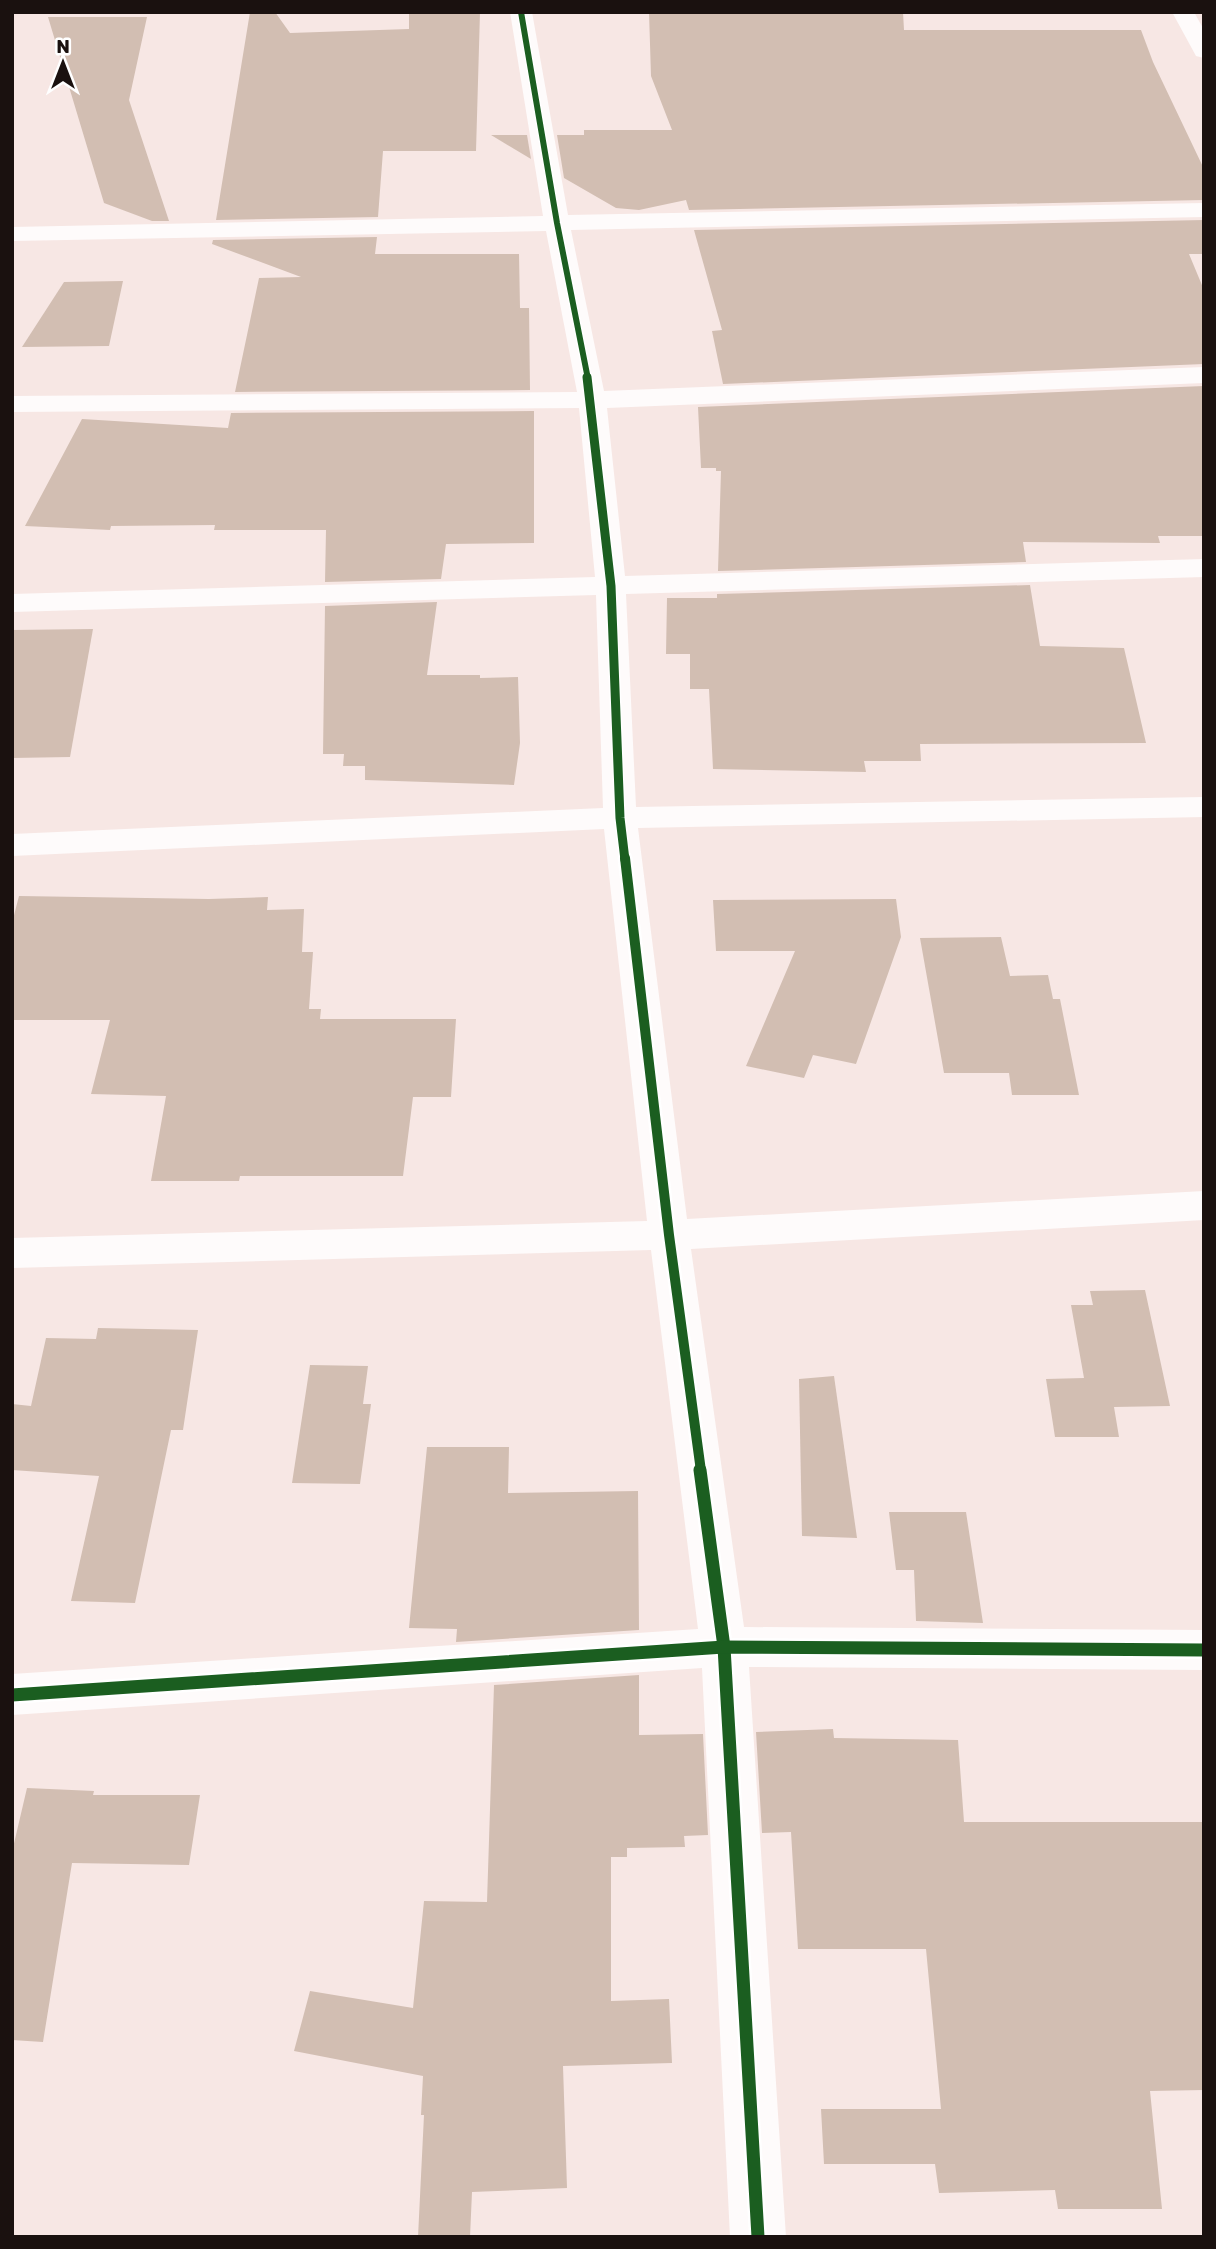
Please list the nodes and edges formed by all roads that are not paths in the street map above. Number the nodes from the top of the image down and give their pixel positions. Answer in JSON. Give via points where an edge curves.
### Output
{"nodes":[{"id":1,"x":521,"y":12,"type":"edge"},
{"id":2,"x":1183,"y":12,"type":"edge"},
{"id":3,"x":1204,"y":51,"type":"edge"},
{"id":4,"x":1204,"y":210,"type":"edge"},
{"id":5,"x":557,"y":223,"type":"junction"},
{"id":6,"x":12,"y":234,"type":"edge"},
{"id":7,"x":1204,"y":375,"type":"edge"},
{"id":8,"x":592,"y":400,"type":"junction"},
{"id":9,"x":12,"y":404,"type":"edge"},
{"id":10,"x":1204,"y":568,"type":"edge"},
{"id":11,"x":611,"y":586,"type":"junction"},
{"id":12,"x":12,"y":603,"type":"edge"},
{"id":13,"x":1204,"y":807,"type":"edge"},
{"id":14,"x":620,"y":818,"type":"junction"},
{"id":15,"x":12,"y":845,"type":"edge"},
{"id":16,"x":1204,"y":1205,"type":"edge"},
{"id":17,"x":669,"y":1235,"type":"junction"},
{"id":18,"x":12,"y":1253,"type":"edge"},
{"id":19,"x":724,"y":1647,"type":"junction"},
{"id":20,"x":1204,"y":1650,"type":"edge"},
{"id":21,"x":12,"y":1695,"type":"edge"},
{"id":22,"x":758,"y":2237,"type":"edge"}],
"edges":[{"from":1,"to":5,"type":"street"},
{"from":2,"to":3,"type":"street"},
{"from":4,"to":5,"type":"street"},
{"from":5,"to":6,"type":"street"},
{"from":5,"to":8,"type":"street"},
{"from":7,"to":8,"type":"street"},
{"from":8,"to":9,"type":"street"},
{"from":8,"to":11,"type":"street"},
{"from":10,"to":11,"type":"street"},
{"from":11,"to":12,"type":"street"},
{"from":11,"to":14,"type":"street"},
{"from":13,"to":14,"type":"street"},
{"from":14,"to":15,"type":"street"},
{"from":14,"to":17,"type":"street"},
{"from":16,"to":17,"type":"street"},
{"from":17,"to":18,"type":"street"},
{"from":17,"to":19,"type":"street"},
{"from":19,"to":20,"type":"street"},
{"from":19,"to":21,"type":"street"},
{"from":19,"to":22,"type":"street"}]}
